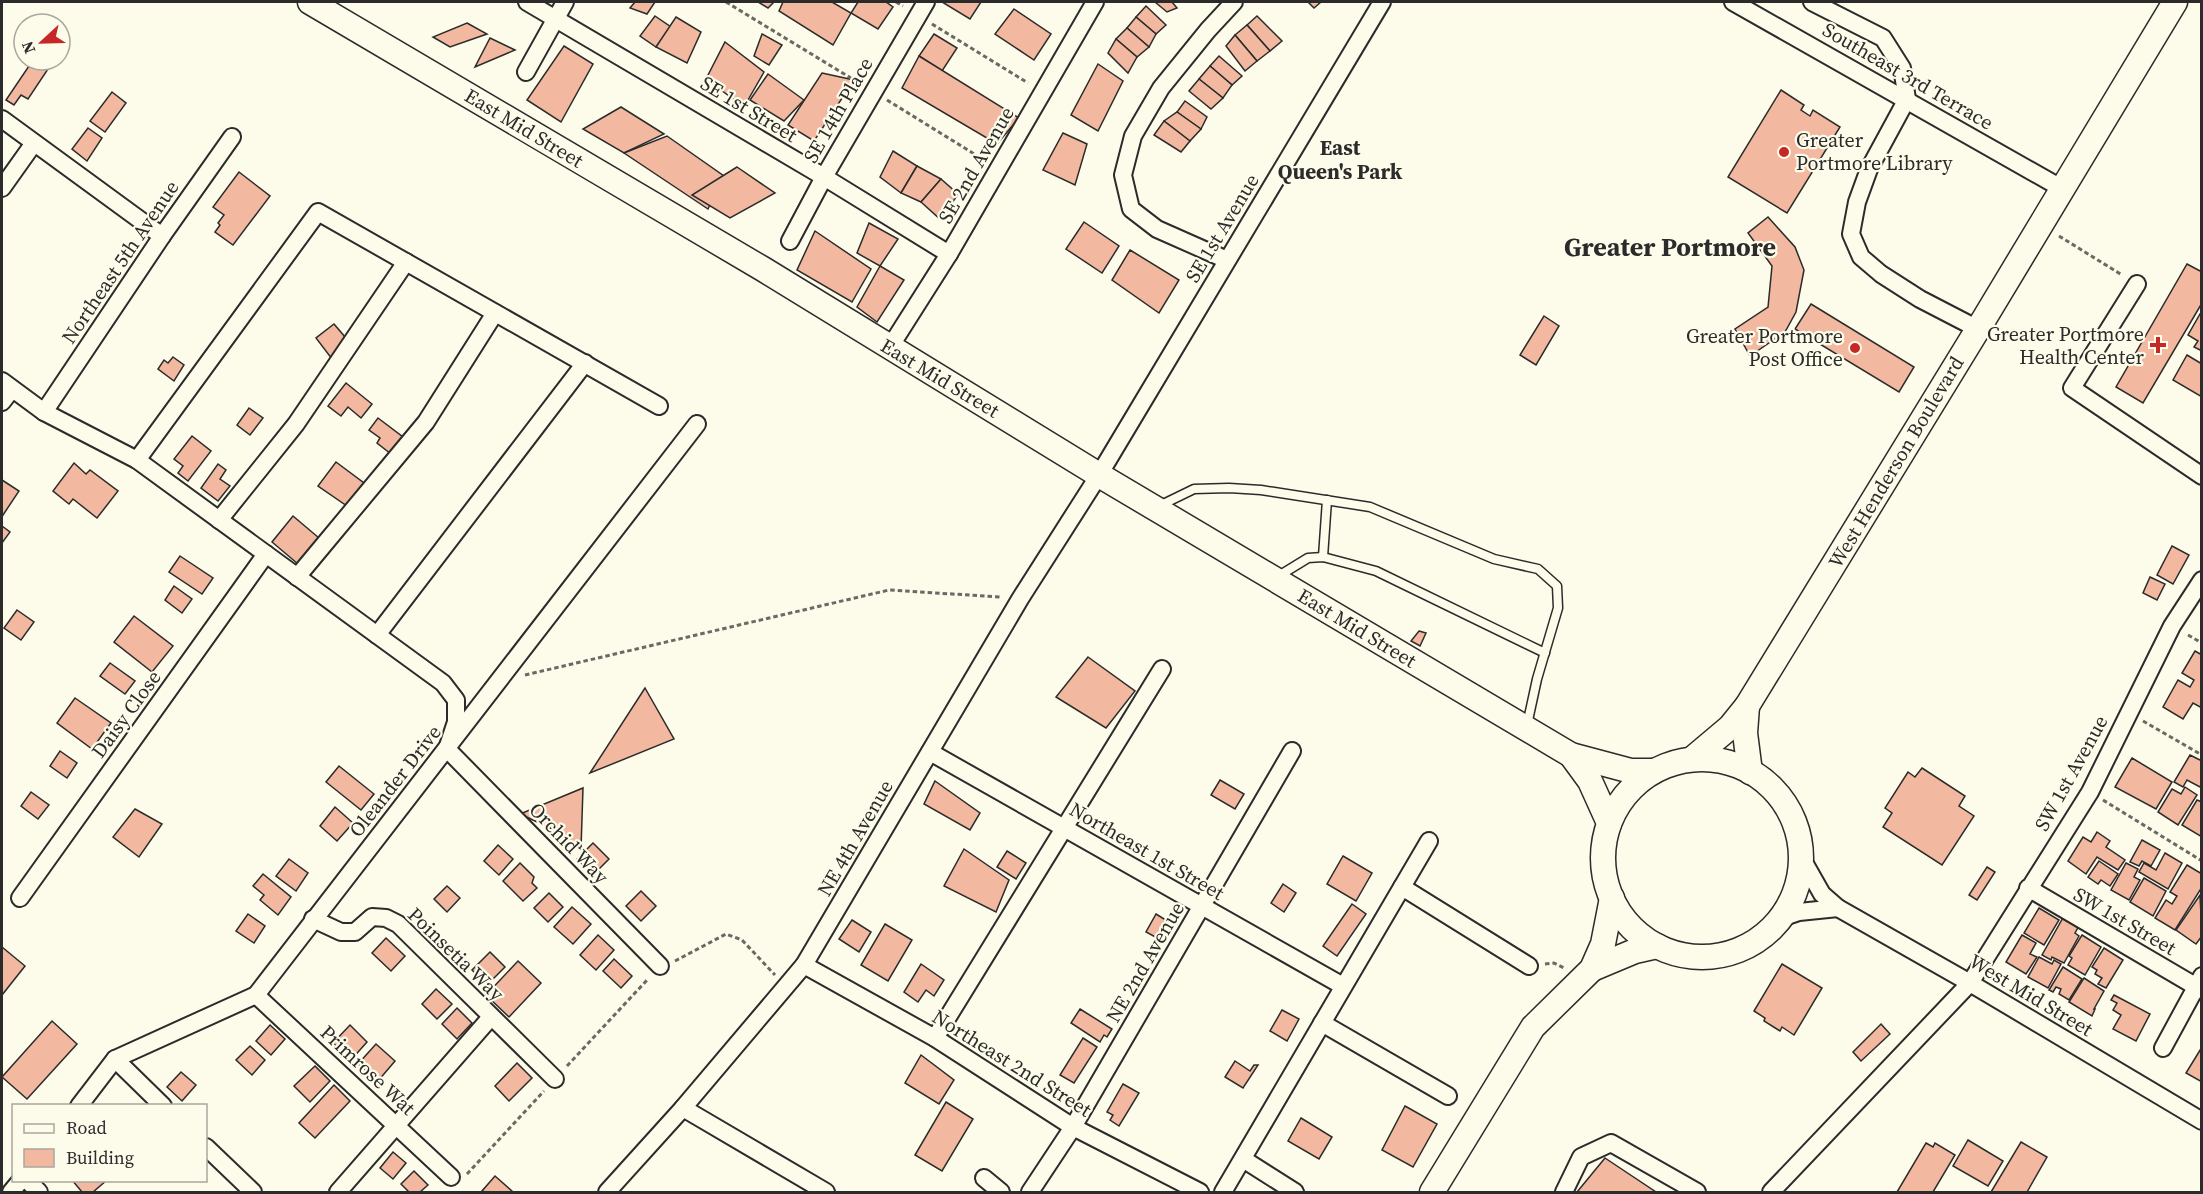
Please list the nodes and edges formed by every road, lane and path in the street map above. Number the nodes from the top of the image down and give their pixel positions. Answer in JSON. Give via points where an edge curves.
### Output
{"nodes":[{"id":1,"x":310,"y":2,"type":"edge"},
{"id":2,"x":528,"y":2,"type":"edge"},
{"id":3,"x":565,"y":2,"type":"edge"},
{"id":4,"x":896,"y":2,"type":"edge"},
{"id":5,"x":1095,"y":2,"type":"edge"},
{"id":6,"x":1234,"y":2,"type":"edge"},
{"id":7,"x":1382,"y":2,"type":"edge"},
{"id":8,"x":1733,"y":2,"type":"edge"},
{"id":9,"x":1812,"y":2,"type":"edge"},
{"id":10,"x":2175,"y":2,"type":"edge"},
{"id":11,"x":922,"y":8,"type":"edge"},
{"id":12,"x":555,"y":18,"type":"junction"},
{"id":13,"x":526,"y":72,"type":"dead end"},
{"id":14,"x":1043,"y":92,"type":"junction"},
{"id":15,"x":1907,"y":99,"type":"junction"},
{"id":16,"x":2,"y":119,"type":"edge"},
{"id":17,"x":232,"y":137,"type":"dead end"},
{"id":18,"x":34,"y":143,"type":"junction"},
{"id":19,"x":824,"y":177,"type":"junction"},
{"id":20,"x":2,"y":188,"type":"edge"},
{"id":21,"x":2061,"y":188,"type":"junction"},
{"id":22,"x":2040,"y":224,"type":"junction"},
{"id":23,"x":162,"y":236,"type":"junction"},
{"id":24,"x":790,"y":241,"type":"dead end"},
{"id":25,"x":949,"y":254,"type":"junction"},
{"id":26,"x":1227,"y":260,"type":"junction"},
{"id":27,"x":406,"y":262,"type":"junction"},
{"id":28,"x":2137,"y":284,"type":"joint"},
{"id":29,"x":495,"y":313,"type":"junction"},
{"id":30,"x":1978,"y":329,"type":"junction"},
{"id":31,"x":890,"y":348,"type":"junction"},
{"id":32,"x":585,"y":363,"type":"junction"},
{"id":33,"x":5,"y":391,"type":"edge"},
{"id":34,"x":659,"y":406,"type":"dead end"},
{"id":35,"x":44,"y":412,"type":"junction"},
{"id":36,"x":697,"y":424,"type":"dead end"},
{"id":37,"x":137,"y":460,"type":"junction"},
{"id":38,"x":1099,"y":475,"type":"junction"},
{"id":39,"x":2202,"y":476,"type":"edge"},
{"id":40,"x":1327,"y":500,"type":"junction"},
{"id":41,"x":1154,"y":508,"type":"junction"},
{"id":42,"x":219,"y":520,"type":"junction"},
{"id":43,"x":266,"y":554,"type":"junction"},
{"id":44,"x":1323,"y":557,"type":"junction"},
{"id":45,"x":297,"y":577,"type":"junction"},
{"id":46,"x":1274,"y":579,"type":"junction"},
{"id":47,"x":2202,"y":580,"type":"edge"},
{"id":48,"x":1020,"y":598,"type":"junction"},
{"id":49,"x":377,"y":635,"type":"junction"},
{"id":50,"x":1545,"y":653,"type":"junction"},
{"id":51,"x":1162,"y":669,"type":"dead end"},
{"id":52,"x":496,"y":682,"type":"junction"},
{"id":53,"x":1747,"y":706,"type":"junction"},
{"id":54,"x":2129,"y":713,"type":"junction"},
{"id":55,"x":1526,"y":728,"type":"junction"},
{"id":56,"x":447,"y":749,"type":"junction"},
{"id":57,"x":1292,"y":751,"type":"dead end"},
{"id":58,"x":930,"y":752,"type":"junction"},
{"id":59,"x":1571,"y":754,"type":"junction"},
{"id":60,"x":2202,"y":755,"type":"edge"},
{"id":61,"x":1692,"y":759,"type":"junction"},
{"id":62,"x":1654,"y":771,"type":"junction"},
{"id":63,"x":1750,"y":772,"type":"junction"},
{"id":64,"x":2090,"y":792,"type":"junction"},
{"id":65,"x":1609,"y":823,"type":"junction"},
{"id":66,"x":1064,"y":828,"type":"junction"},
{"id":67,"x":1429,"y":841,"type":"dead end"},
{"id":68,"x":1801,"y":857,"type":"junction"},
{"id":69,"x":2202,"y":861,"type":"edge"},
{"id":70,"x":1402,"y":887,"type":"junction"},
{"id":71,"x":2028,"y":888,"type":"junction"},
{"id":72,"x":20,"y":898,"type":"dead end"},
{"id":73,"x":1612,"y":898,"type":"junction"},
{"id":74,"x":1202,"y":906,"type":"junction"},
{"id":75,"x":1838,"y":908,"type":"junction"},
{"id":76,"x":1781,"y":918,"type":"junction"},
{"id":77,"x":314,"y":919,"type":"junction"},
{"id":78,"x":1657,"y":946,"type":"junction"},
{"id":79,"x":804,"y":965,"type":"junction"},
{"id":80,"x":660,"y":966,"type":"junction"},
{"id":81,"x":1529,"y":966,"type":"joint"},
{"id":82,"x":1584,"y":976,"type":"junction"},
{"id":83,"x":1970,"y":983,"type":"junction"},
{"id":84,"x":2200,"y":984,"type":"edge"},
{"id":85,"x":1343,"y":986,"type":"junction"},
{"id":86,"x":786,"y":988,"type":"junction"},
{"id":87,"x":256,"y":995,"type":"junction"},
{"id":88,"x":491,"y":1017,"type":"junction"},
{"id":89,"x":1322,"y":1023,"type":"junction"},
{"id":90,"x":935,"y":1038,"type":"junction"},
{"id":91,"x":2163,"y":1048,"type":"dead end"},
{"id":92,"x":115,"y":1059,"type":"junction"},
{"id":93,"x":555,"y":1079,"type":"junction"},
{"id":94,"x":1448,"y":1096,"type":"dead end"},
{"id":95,"x":81,"y":1104,"type":"edge"},
{"id":96,"x":162,"y":1104,"type":"edge"},
{"id":97,"x":682,"y":1108,"type":"junction"},
{"id":98,"x":2202,"y":1121,"type":"edge"},
{"id":99,"x":397,"y":1126,"type":"junction"},
{"id":100,"x":1073,"y":1127,"type":"junction"},
{"id":101,"x":207,"y":1148,"type":"edge"},
{"id":102,"x":1243,"y":1159,"type":"junction"},
{"id":103,"x":457,"y":1178,"type":"joint"},
{"id":104,"x":984,"y":1178,"type":"dead end"},
{"id":105,"x":248,"y":1191,"type":"edge"},
{"id":106,"x":338,"y":1192,"type":"edge"},
{"id":107,"x":607,"y":1192,"type":"edge"},
{"id":108,"x":826,"y":1192,"type":"edge"},
{"id":109,"x":1001,"y":1192,"type":"edge"},
{"id":110,"x":1030,"y":1192,"type":"edge"},
{"id":111,"x":1200,"y":1192,"type":"edge"},
{"id":112,"x":1223,"y":1192,"type":"edge"},
{"id":113,"x":1295,"y":1192,"type":"edge"},
{"id":114,"x":1432,"y":1192,"type":"edge"},
{"id":115,"x":1564,"y":1192,"type":"edge"},
{"id":116,"x":1696,"y":1192,"type":"edge"},
{"id":117,"x":1770,"y":1192,"type":"edge"}],
"edges":[{"from":1,"to":31,"type":"street","name":"East Mid Street"},
{"from":2,"to":12,"type":"street","name":"SE 1st Street"},
{"from":3,"to":12,"type":"street"},
{"from":4,"to":11,"type":"path"},
{"from":5,"to":14,"type":"street","name":"SE 2nd Avenue"},
{"from":6,"to":26,"type":"street","via":[[1161,88],[1133,136],[1122,176],[1131,209],[1157,229]]},
{"from":7,"to":26,"type":"street","name":"SE 1st Avenue"},
{"from":8,"to":15,"type":"street","name":"Southeast 3rd Terrace"},
{"from":9,"to":15,"type":"street","via":[[1883,38],[1902,68]]},
{"from":10,"to":21,"type":"street","name":"West Henderson Boulevard"},
{"from":11,"to":14,"type":"path"},
{"from":11,"to":19,"type":"street","name":"SE 14th Place"},
{"from":12,"to":13,"type":"street"},
{"from":12,"to":19,"type":"street","name":"SE 1st Street"},
{"from":14,"to":25,"type":"street","name":"SE 2nd Avenue"},
{"from":15,"to":21,"type":"street","name":"Southeast 3rd Terrace"},
{"from":15,"to":30,"type":"street","via":[[1869,169],[1851,234],[1861,257],[1881,274]]},
{"from":16,"to":18,"type":"street"},
{"from":17,"to":23,"type":"street","name":"Northeast 5th Avenue"},
{"from":18,"to":20,"type":"street"},
{"from":18,"to":23,"type":"street"},
{"from":19,"to":24,"type":"street","name":"SE 14th Place"},
{"from":19,"to":25,"type":"street","name":"SE 1st Street"},
{"from":21,"to":22,"type":"street","name":"West Henderson Boulevard"},
{"from":22,"to":28,"type":"path"},
{"from":22,"to":30,"type":"street","name":"West Henderson Boulevard"},
{"from":23,"to":35,"type":"street","name":"Northeast 5th Avenue"},
{"from":25,"to":31,"type":"street","name":"SE 2nd Avenue"},
{"from":26,"to":38,"type":"street","name":"SE 1st Avenue"},
{"from":27,"to":29,"type":"street"},
{"from":27,"to":37,"type":"street","via":[[318,212]]},
{"from":27,"to":42,"type":"street","via":[[296,424]]},
{"from":28,"to":39,"type":"street","via":[[2072,388]]},
{"from":29,"to":32,"type":"street"},
{"from":29,"to":45,"type":"street","via":[[426,422]]},
{"from":30,"to":53,"type":"street","name":"West Henderson Boulevard"},
{"from":31,"to":38,"type":"street","name":"East Mid Street"},
{"from":32,"to":34,"type":"street"},
{"from":32,"to":49,"type":"street"},
{"from":33,"to":35,"type":"street"},
{"from":35,"to":37,"type":"street"},
{"from":36,"to":52,"type":"street","name":"Oleander Drive"},
{"from":37,"to":42,"type":"street"},
{"from":38,"to":41,"type":"street","name":"East Mid Street"},
{"from":38,"to":48,"type":"street","name":"NE 4th Avenue"},
{"from":40,"to":41,"type":"lane","via":[[1261,489],[1194,489]]},
{"from":40,"to":44,"type":"lane"},
{"from":40,"to":50,"type":"lane","via":[[1370,507],[1494,559],[1538,569],[1557,586],[1558,608]]},
{"from":41,"to":46,"type":"street","name":"East Mid Street"},
{"from":42,"to":43,"type":"street"},
{"from":43,"to":45,"type":"street"},
{"from":43,"to":72,"type":"street","name":"Daisy Close"},
{"from":44,"to":46,"type":"lane","via":[[1308,558]]},
{"from":44,"to":50,"type":"lane","via":[[1376,571]]},
{"from":45,"to":49,"type":"street"},
{"from":46,"to":55,"type":"street","name":"East Mid Street"},
{"from":47,"to":54,"type":"street","name":"SW 1st Avenue","via":[[2172,626]]},
{"from":48,"to":52,"type":"path","via":[[889,590]]},
{"from":48,"to":58,"type":"street","name":"NE 4th Avenue"},
{"from":49,"to":56,"type":"street","via":[[443,683],[456,700],[456,722]]},
{"from":50,"to":55,"type":"lane"},
{"from":51,"to":66,"type":"street"},
{"from":52,"to":56,"type":"street","name":"Oleander Drive"},
{"from":53,"to":61,"type":"street","name":"West Henderson Boulevard","via":[[1730,727]]},
{"from":53,"to":63,"type":"street","name":"West Henderson Boulevard","via":[[1745,733]]},
{"from":54,"to":60,"type":"path"},
{"from":54,"to":64,"type":"street","name":"SW 1st Avenue"},
{"from":55,"to":59,"type":"street","name":"East Mid Street"},
{"from":56,"to":77,"type":"street","name":"Oleander Drive"},
{"from":56,"to":80,"type":"street","name":"Orchid Way"},
{"from":57,"to":74,"type":"street","name":"NE 2nd Avenue"},
{"from":58,"to":66,"type":"street","name":"Northeast 1st Street"},
{"from":58,"to":79,"type":"street","name":"NE 4th Avenue"},
{"from":59,"to":62,"type":"street","name":"East Mid Street","via":[[1630,771]]},
{"from":59,"to":65,"type":"street","name":"East Mid Street","via":[[1590,781]]},
{"from":61,"to":62,"type":"street"},
{"from":61,"to":63,"type":"street","via":[[1721,760]]},
{"from":62,"to":65,"type":"street","via":[[1635,784]]},
{"from":63,"to":68,"type":"street","via":[[1769,785],[1786,806],[1797,831]]},
{"from":64,"to":69,"type":"path"},
{"from":64,"to":71,"type":"street","name":"SW 1st Avenue"},
{"from":65,"to":73,"type":"street","via":[[1604,856]]},
{"from":66,"to":74,"type":"street","name":"Northeast 1st Street"},
{"from":66,"to":90,"type":"street"},
{"from":67,"to":70,"type":"street"},
{"from":68,"to":75,"type":"street","name":"West Mid Street","via":[[1822,894]]},
{"from":68,"to":76,"type":"street","via":[[1799,879]]},
{"from":70,"to":81,"type":"street"},
{"from":70,"to":85,"type":"street"},
{"from":71,"to":83,"type":"street","name":"SW 1st Avenue"},
{"from":71,"to":84,"type":"street","name":"SW 1st Street"},
{"from":73,"to":78,"type":"street","via":[[1638,934]]},
{"from":73,"to":82,"type":"street","via":[[1603,944]]},
{"from":74,"to":85,"type":"street","name":"Northeast 1st Street"},
{"from":74,"to":100,"type":"street","name":"NE 2nd Avenue"},
{"from":75,"to":76,"type":"street"},
{"from":75,"to":83,"type":"street","name":"West Mid Street"},
{"from":76,"to":78,"type":"street","via":[[1762,938],[1738,951],[1711,957],[1683,956]]},
{"from":77,"to":87,"type":"street","name":"Oleander Drive"},
{"from":77,"to":88,"type":"street","name":"Poinsetia Way","via":[[341,932],[355,932],[372,916],[398,924]]},
{"from":78,"to":82,"type":"street","via":[[1635,951]]},
{"from":79,"to":86,"type":"street","name":"NE 4th Avenue"},
{"from":79,"to":90,"type":"street","name":"Northeast 2nd Street"},
{"from":80,"to":86,"type":"path","via":[[726,934],[742,940]]},
{"from":80,"to":93,"type":"path"},
{"from":81,"to":82,"type":"path","via":[[1554,963]]},
{"from":82,"to":114,"type":"street","via":[[1533,1028]]},
{"from":83,"to":98,"type":"street","name":"West Mid Street"},
{"from":83,"to":117,"type":"street","name":"SW 1st Avenue"},
{"from":84,"to":91,"type":"street"},
{"from":85,"to":89,"type":"street"},
{"from":86,"to":97,"type":"street","name":"NE 4th Avenue"},
{"from":87,"to":92,"type":"street","name":"Oleander Drive"},
{"from":87,"to":99,"type":"street","name":"Primrose Wat"},
{"from":88,"to":93,"type":"street","name":"Poinsetia Way"},
{"from":88,"to":99,"type":"street"},
{"from":89,"to":94,"type":"street"},
{"from":89,"to":102,"type":"street"},
{"from":90,"to":100,"type":"street","name":"Northeast 2nd Street"},
{"from":92,"to":95,"type":"street","name":"Oleander Drive"},
{"from":92,"to":96,"type":"street"},
{"from":93,"to":103,"type":"path"},
{"from":97,"to":107,"type":"street","name":"NE 4th Avenue"},
{"from":97,"to":108,"type":"street"},
{"from":99,"to":103,"type":"street","name":"Primrose Wat"},
{"from":99,"to":106,"type":"street"},
{"from":100,"to":110,"type":"street","name":"NE 2nd Avenue"},
{"from":100,"to":111,"type":"street","name":"Northeast 2nd Street"},
{"from":101,"to":105,"type":"street"},
{"from":102,"to":112,"type":"street"},
{"from":102,"to":113,"type":"street"},
{"from":104,"to":109,"type":"street"},
{"from":115,"to":116,"type":"street","via":[[1581,1157],[1611,1143]]}]}
